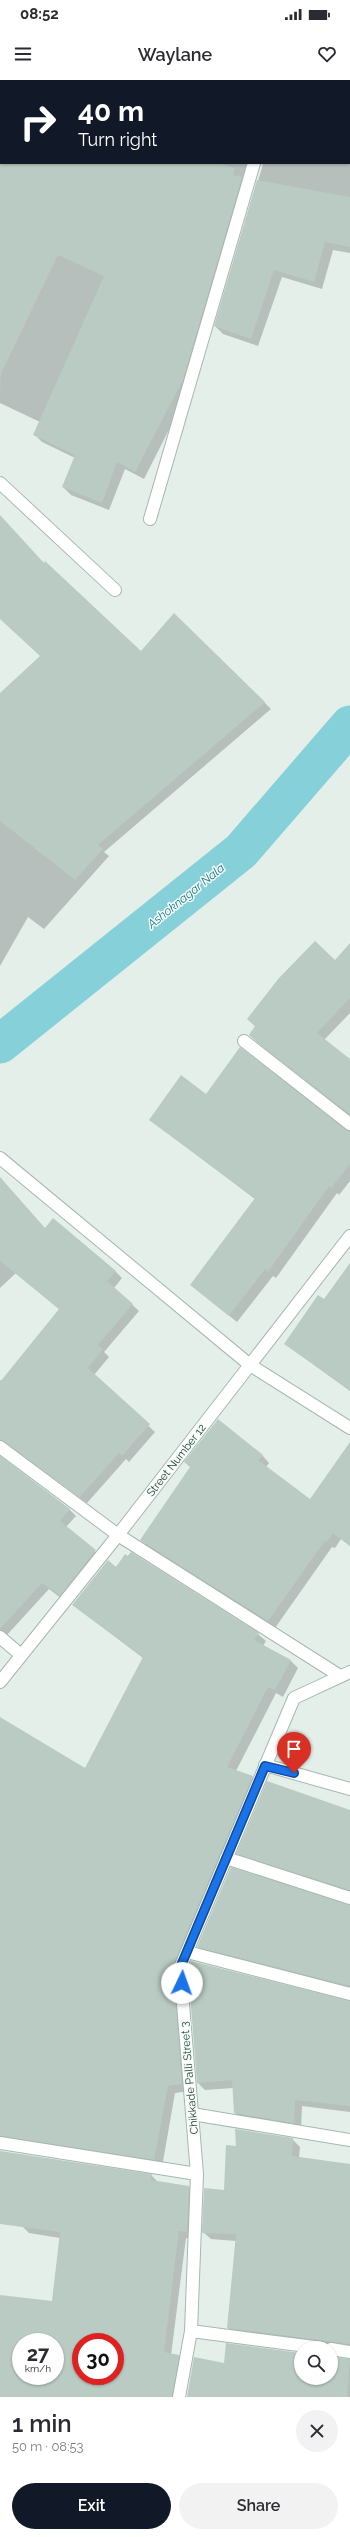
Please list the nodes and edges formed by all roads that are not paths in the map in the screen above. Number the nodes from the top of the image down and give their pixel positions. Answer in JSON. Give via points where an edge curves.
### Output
{"nodes":[{"id":1,"x":254,"y":164,"type":"edge"},
{"id":2,"x":0,"y":483,"type":"edge"},
{"id":3,"x":150,"y":518,"type":"dead end"},
{"id":4,"x":115,"y":590,"type":"dead end"},
{"id":5,"x":244,"y":1041,"type":"dead end"},
{"id":6,"x":350,"y":1124,"type":"edge"},
{"id":7,"x":0,"y":1158,"type":"edge"},
{"id":8,"x":350,"y":1236,"type":"edge"},
{"id":9,"x":250,"y":1365,"type":"junction"},
{"id":10,"x":350,"y":1428,"type":"edge"},
{"id":11,"x":0,"y":1447,"type":"edge"},
{"id":12,"x":118,"y":1535,"type":"junction"},
{"id":13,"x":0,"y":1637,"type":"edge"},
{"id":14,"x":21,"y":1655,"type":"junction"},
{"id":15,"x":345,"y":1674,"type":"edge"},
{"id":16,"x":0,"y":1682,"type":"edge"},
{"id":17,"x":265,"y":1766,"type":"junction"},
{"id":18,"x":350,"y":1789,"type":"edge"},
{"id":19,"x":226,"y":1858,"type":"junction"},
{"id":20,"x":350,"y":1898,"type":"edge"},
{"id":21,"x":187,"y":1952,"type":"junction"},
{"id":22,"x":350,"y":1994,"type":"edge"},
{"id":23,"x":192,"y":2114,"type":"junction"},
{"id":24,"x":350,"y":2140,"type":"edge"},
{"id":25,"x":0,"y":2143,"type":"edge"},
{"id":26,"x":197,"y":2174,"type":"junction"},
{"id":27,"x":191,"y":2331,"type":"junction"},
{"id":28,"x":294,"y":2344,"type":"edge"},
{"id":29,"x":338,"y":2350,"type":"edge"},
{"id":30,"x":350,"y":2352,"type":"edge"},
{"id":31,"x":179,"y":2397,"type":"edge"}],
"edges":[{"from":1,"to":3,"type":"street"},
{"from":2,"to":4,"type":"street"},
{"from":5,"to":6,"type":"street"},
{"from":7,"to":9,"type":"street"},
{"from":8,"to":9,"type":"street","name":"Street Number 12"},
{"from":9,"to":10,"type":"street"},
{"from":9,"to":12,"type":"street","name":"Street Number 12"},
{"from":11,"to":12,"type":"street"},
{"from":12,"to":14,"type":"street","name":"Street Number 12"},
{"from":12,"to":15,"type":"street"},
{"from":13,"to":14,"type":"street"},
{"from":14,"to":16,"type":"street","name":"Street Number 12"},
{"from":15,"to":17,"type":"street","name":"Chikkade Palli Street 3","via":[[294,1698]]},
{"from":17,"to":18,"type":"street"},
{"from":17,"to":19,"type":"street","name":"Chikkade Palli Street 3"},
{"from":19,"to":20,"type":"street"},
{"from":19,"to":21,"type":"street","name":"Chikkade Palli Street 3"},
{"from":21,"to":22,"type":"street"},
{"from":21,"to":23,"type":"street","name":"Chikkade Palli Street 3","via":[[180,1968]]},
{"from":23,"to":24,"type":"street"},
{"from":23,"to":26,"type":"street","name":"Chikkade Palli Street 3"},
{"from":25,"to":26,"type":"street"},
{"from":26,"to":27,"type":"street","name":"Chikkade Palli Street 3"},
{"from":27,"to":28,"type":"street"},
{"from":27,"to":31,"type":"street","name":"Chikkade Palli Street 3"},
{"from":29,"to":30,"type":"street"}]}
